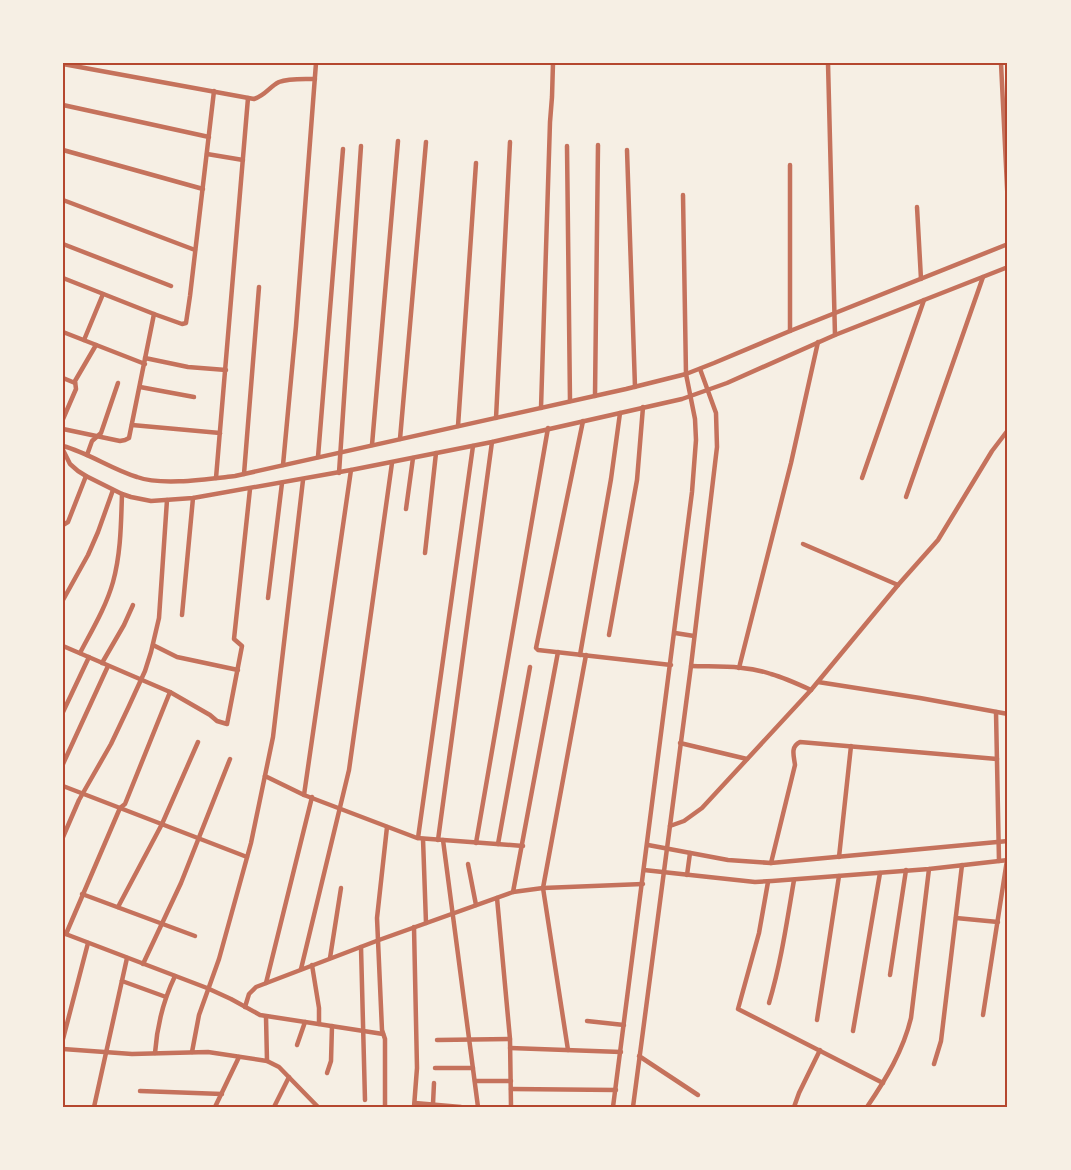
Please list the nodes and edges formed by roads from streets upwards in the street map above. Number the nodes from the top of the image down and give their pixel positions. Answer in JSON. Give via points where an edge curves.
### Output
{"nodes":[{"id":1,"x":316,"y":63,"type":"edge"},
{"id":2,"x":553,"y":63,"type":"edge"},
{"id":3,"x":828,"y":63,"type":"edge"},
{"id":4,"x":1001,"y":63,"type":"edge"},
{"id":5,"x":63,"y":64,"type":"edge"},
{"id":6,"x":315,"y":79,"type":"junction"},
{"id":7,"x":214,"y":91,"type":"junction"},
{"id":8,"x":248,"y":98,"type":"junction"},
{"id":9,"x":63,"y":105,"type":"edge"},
{"id":10,"x":209,"y":137,"type":"junction"},
{"id":11,"x":398,"y":141,"type":"dead end"},
{"id":12,"x":426,"y":142,"type":"dead end"},
{"id":13,"x":510,"y":142,"type":"dead end"},
{"id":14,"x":598,"y":145,"type":"dead end"},
{"id":15,"x":361,"y":146,"type":"dead end"},
{"id":16,"x":567,"y":146,"type":"dead end"},
{"id":17,"x":343,"y":149,"type":"dead end"},
{"id":18,"x":63,"y":150,"type":"edge"},
{"id":19,"x":627,"y":150,"type":"dead end"},
{"id":20,"x":207,"y":154,"type":"junction"},
{"id":21,"x":243,"y":160,"type":"junction"},
{"id":22,"x":476,"y":164,"type":"dead end"},
{"id":23,"x":790,"y":165,"type":"dead end"},
{"id":24,"x":202,"y":189,"type":"junction"},
{"id":25,"x":683,"y":195,"type":"dead end"},
{"id":26,"x":63,"y":200,"type":"edge"},
{"id":27,"x":917,"y":207,"type":"dead end"},
{"id":28,"x":1008,"y":207,"type":"edge"},
{"id":29,"x":63,"y":244,"type":"edge"},
{"id":30,"x":1008,"y":244,"type":"edge"},
{"id":31,"x":195,"y":250,"type":"junction"},
{"id":32,"x":1008,"y":267,"type":"edge"},
{"id":33,"x":983,"y":277,"type":"junction"},
{"id":34,"x":63,"y":278,"type":"edge"},
{"id":35,"x":921,"y":279,"type":"junction"},
{"id":36,"x":171,"y":286,"type":"dead end"},
{"id":37,"x":259,"y":287,"type":"dead end"},
{"id":38,"x":104,"y":294,"type":"junction"},
{"id":39,"x":924,"y":300,"type":"junction"},
{"id":40,"x":835,"y":313,"type":"junction"},
{"id":41,"x":154,"y":314,"type":"junction"},
{"id":42,"x":790,"y":331,"type":"junction"},
{"id":43,"x":63,"y":332,"type":"edge"},
{"id":44,"x":835,"y":335,"type":"junction"},
{"id":45,"x":84,"y":340,"type":"junction"},
{"id":46,"x":818,"y":342,"type":"junction"},
{"id":47,"x":96,"y":345,"type":"junction"},
{"id":48,"x":145,"y":361,"type":"junction"},
{"id":49,"x":700,"y":369,"type":"junction"},
{"id":50,"x":226,"y":370,"type":"junction"},
{"id":51,"x":686,"y":374,"type":"junction"},
{"id":52,"x":63,"y":378,"type":"edge"},
{"id":53,"x":75,"y":383,"type":"junction"},
{"id":54,"x":118,"y":383,"type":"dead end"},
{"id":55,"x":140,"y":387,"type":"junction"},
{"id":56,"x":635,"y":387,"type":"junction"},
{"id":57,"x":708,"y":389,"type":"junction"},
{"id":58,"x":595,"y":396,"type":"junction"},
{"id":59,"x":691,"y":396,"type":"junction"},
{"id":60,"x":194,"y":397,"type":"dead end"},
{"id":61,"x":570,"y":401,"type":"junction"},
{"id":62,"x":644,"y":407,"type":"junction"},
{"id":63,"x":541,"y":408,"type":"junction"},
{"id":64,"x":620,"y":413,"type":"junction"},
{"id":65,"x":496,"y":418,"type":"junction"},
{"id":66,"x":63,"y":419,"type":"edge"},
{"id":67,"x":583,"y":421,"type":"junction"},
{"id":68,"x":132,"y":425,"type":"junction"},
{"id":69,"x":458,"y":426,"type":"junction"},
{"id":70,"x":548,"y":428,"type":"junction"},
{"id":71,"x":63,"y":429,"type":"edge"},
{"id":72,"x":1008,"y":430,"type":"edge"},
{"id":73,"x":220,"y":433,"type":"junction"},
{"id":74,"x":97,"y":436,"type":"junction"},
{"id":75,"x":400,"y":439,"type":"junction"},
{"id":76,"x":492,"y":442,"type":"junction"},
{"id":77,"x":372,"y":445,"type":"junction"},
{"id":78,"x":473,"y":446,"type":"junction"},
{"id":79,"x":63,"y":448,"type":"edge"},
{"id":80,"x":341,"y":452,"type":"junction"},
{"id":81,"x":436,"y":453,"type":"junction"},
{"id":82,"x":87,"y":455,"type":"junction"},
{"id":83,"x":318,"y":457,"type":"junction"},
{"id":84,"x":413,"y":458,"type":"junction"},
{"id":85,"x":392,"y":462,"type":"junction"},
{"id":86,"x":283,"y":465,"type":"junction"},
{"id":87,"x":351,"y":470,"type":"junction"},
{"id":88,"x":339,"y":473,"type":"junction"},
{"id":89,"x":244,"y":474,"type":"junction"},
{"id":90,"x":86,"y":476,"type":"junction"},
{"id":91,"x":216,"y":478,"type":"junction"},
{"id":92,"x":862,"y":478,"type":"dead end"},
{"id":93,"x":303,"y":480,"type":"junction"},
{"id":94,"x":282,"y":483,"type":"junction"},
{"id":95,"x":250,"y":489,"type":"junction"},
{"id":96,"x":113,"y":490,"type":"junction"},
{"id":97,"x":122,"y":494,"type":"junction"},
{"id":98,"x":906,"y":497,"type":"dead end"},
{"id":99,"x":193,"y":498,"type":"junction"},
{"id":100,"x":166,"y":500,"type":"junction"},
{"id":101,"x":406,"y":508,"type":"dead end"},
{"id":102,"x":63,"y":525,"type":"edge"},
{"id":103,"x":803,"y":544,"type":"dead end"},
{"id":104,"x":424,"y":553,"type":"dead end"},
{"id":105,"x":898,"y":585,"type":"junction"},
{"id":106,"x":268,"y":598,"type":"dead end"},
{"id":107,"x":63,"y":600,"type":"edge"},
{"id":108,"x":133,"y":605,"type":"dead end"},
{"id":109,"x":182,"y":615,"type":"dead end"},
{"id":110,"x":675,"y":633,"type":"junction"},
{"id":111,"x":609,"y":634,"type":"dead end"},
{"id":112,"x":694,"y":636,"type":"junction"},
{"id":113,"x":153,"y":645,"type":"junction"},
{"id":114,"x":63,"y":646,"type":"edge"},
{"id":115,"x":558,"y":652,"type":"junction"},
{"id":116,"x":80,"y":653,"type":"junction"},
{"id":117,"x":583,"y":655,"type":"junction"},
{"id":118,"x":88,"y":657,"type":"junction"},
{"id":119,"x":102,"y":663,"type":"junction"},
{"id":120,"x":671,"y":664,"type":"junction"},
{"id":121,"x":108,"y":666,"type":"junction"},
{"id":122,"x":691,"y":666,"type":"junction"},
{"id":123,"x":530,"y":667,"type":"dead end"},
{"id":124,"x":739,"y":668,"type":"junction"},
{"id":125,"x":238,"y":670,"type":"junction"},
{"id":126,"x":141,"y":679,"type":"junction"},
{"id":127,"x":818,"y":682,"type":"junction"},
{"id":128,"x":812,"y":690,"type":"junction"},
{"id":129,"x":170,"y":692,"type":"junction"},
{"id":130,"x":63,"y":712,"type":"edge"},
{"id":131,"x":996,"y":712,"type":"junction"},
{"id":132,"x":1008,"y":714,"type":"edge"},
{"id":133,"x":198,"y":742,"type":"dead end"},
{"id":134,"x":680,"y":743,"type":"junction"},
{"id":135,"x":851,"y":746,"type":"junction"},
{"id":136,"x":230,"y":759,"type":"dead end"},
{"id":137,"x":747,"y":759,"type":"junction"},
{"id":138,"x":997,"y":759,"type":"junction"},
{"id":139,"x":63,"y":764,"type":"edge"},
{"id":140,"x":265,"y":776,"type":"junction"},
{"id":141,"x":63,"y":786,"type":"edge"},
{"id":142,"x":83,"y":794,"type":"junction"},
{"id":143,"x":304,"y":795,"type":"junction"},
{"id":144,"x":312,"y":798,"type":"junction"},
{"id":145,"x":120,"y":808,"type":"junction"},
{"id":146,"x":340,"y":809,"type":"junction"},
{"id":147,"x":162,"y":824,"type":"junction"},
{"id":148,"x":669,"y":826,"type":"junction"},
{"id":149,"x":387,"y":827,"type":"junction"},
{"id":150,"x":63,"y":837,"type":"edge"},
{"id":151,"x":199,"y":838,"type":"junction"},
{"id":152,"x":421,"y":838,"type":"junction"},
{"id":153,"x":441,"y":840,"type":"junction"},
{"id":154,"x":1008,"y":841,"type":"edge"},
{"id":155,"x":999,"y":842,"type":"junction"},
{"id":156,"x":476,"y":843,"type":"junction"},
{"id":157,"x":498,"y":844,"type":"junction"},
{"id":158,"x":648,"y":845,"type":"junction"},
{"id":159,"x":523,"y":846,"type":"junction"},
{"id":160,"x":666,"y":849,"type":"junction"},
{"id":161,"x":690,"y":853,"type":"junction"},
{"id":162,"x":839,"y":856,"type":"junction"},
{"id":163,"x":247,"y":857,"type":"junction"},
{"id":164,"x":1008,"y":860,"type":"edge"},
{"id":165,"x":999,"y":861,"type":"junction"},
{"id":166,"x":771,"y":863,"type":"junction"},
{"id":167,"x":468,"y":864,"type":"dead end"},
{"id":168,"x":962,"y":865,"type":"junction"},
{"id":169,"x":928,"y":869,"type":"junction"},
{"id":170,"x":644,"y":870,"type":"junction"},
{"id":171,"x":906,"y":870,"type":"junction"},
{"id":172,"x":663,"y":872,"type":"junction"},
{"id":173,"x":880,"y":873,"type":"junction"},
{"id":174,"x":687,"y":875,"type":"junction"},
{"id":175,"x":839,"y":876,"type":"junction"},
{"id":176,"x":794,"y":880,"type":"junction"},
{"id":177,"x":768,"y":882,"type":"junction"},
{"id":178,"x":643,"y":884,"type":"junction"},
{"id":179,"x":341,"y":888,"type":"dead end"},
{"id":180,"x":543,"y":888,"type":"junction"},
{"id":181,"x":513,"y":892,"type":"junction"},
{"id":182,"x":82,"y":894,"type":"junction"},
{"id":183,"x":496,"y":898,"type":"junction"},
{"id":184,"x":476,"y":905,"type":"junction"},
{"id":185,"x":118,"y":908,"type":"junction"},
{"id":186,"x":453,"y":913,"type":"junction"},
{"id":187,"x":956,"y":918,"type":"junction"},
{"id":188,"x":998,"y":922,"type":"junction"},
{"id":189,"x":426,"y":923,"type":"junction"},
{"id":190,"x":162,"y":924,"type":"junction"},
{"id":191,"x":414,"y":927,"type":"junction"},
{"id":192,"x":64,"y":934,"type":"edge"},
{"id":193,"x":195,"y":936,"type":"dead end"},
{"id":194,"x":379,"y":940,"type":"junction"},
{"id":195,"x":88,"y":943,"type":"junction"},
{"id":196,"x":361,"y":947,"type":"junction"},
{"id":197,"x":127,"y":958,"type":"junction"},
{"id":198,"x":330,"y":958,"type":"junction"},
{"id":199,"x":143,"y":964,"type":"junction"},
{"id":200,"x":312,"y":965,"type":"junction"},
{"id":201,"x":302,"y":969,"type":"junction"},
{"id":202,"x":890,"y":975,"type":"dead end"},
{"id":203,"x":176,"y":976,"type":"junction"},
{"id":204,"x":122,"y":981,"type":"junction"},
{"id":205,"x":266,"y":983,"type":"junction"},
{"id":206,"x":207,"y":988,"type":"junction"},
{"id":207,"x":166,"y":997,"type":"junction"},
{"id":208,"x":769,"y":1003,"type":"dead end"},
{"id":209,"x":245,"y":1007,"type":"junction"},
{"id":210,"x":983,"y":1015,"type":"dead end"},
{"id":211,"x":266,"y":1017,"type":"junction"},
{"id":212,"x":817,"y":1020,"type":"dead end"},
{"id":213,"x":587,"y":1021,"type":"dead end"},
{"id":214,"x":304,"y":1022,"type":"junction"},
{"id":215,"x":319,"y":1024,"type":"junction"},
{"id":216,"x":624,"y":1025,"type":"junction"},
{"id":217,"x":332,"y":1026,"type":"junction"},
{"id":218,"x":364,"y":1031,"type":"junction"},
{"id":219,"x":853,"y":1031,"type":"dead end"},
{"id":220,"x":383,"y":1034,"type":"junction"},
{"id":221,"x":63,"y":1039,"type":"edge"},
{"id":222,"x":510,"y":1039,"type":"junction"},
{"id":223,"x":437,"y":1040,"type":"dead end"},
{"id":224,"x":469,"y":1040,"type":"junction"},
{"id":225,"x":297,"y":1045,"type":"dead end"},
{"id":226,"x":510,"y":1048,"type":"junction"},
{"id":227,"x":63,"y":1049,"type":"edge"},
{"id":228,"x":568,"y":1050,"type":"junction"},
{"id":229,"x":820,"y":1050,"type":"junction"},
{"id":230,"x":105,"y":1052,"type":"junction"},
{"id":231,"x":192,"y":1052,"type":"junction"},
{"id":232,"x":621,"y":1052,"type":"junction"},
{"id":233,"x":155,"y":1053,"type":"junction"},
{"id":234,"x":639,"y":1056,"type":"junction"},
{"id":235,"x":239,"y":1057,"type":"junction"},
{"id":236,"x":267,"y":1061,"type":"junction"},
{"id":237,"x":934,"y":1064,"type":"dead end"},
{"id":238,"x":435,"y":1068,"type":"dead end"},
{"id":239,"x":473,"y":1068,"type":"junction"},
{"id":240,"x":327,"y":1073,"type":"dead end"},
{"id":241,"x":289,"y":1077,"type":"junction"},
{"id":242,"x":475,"y":1081,"type":"junction"},
{"id":243,"x":511,"y":1082,"type":"junction"},
{"id":244,"x":434,"y":1083,"type":"dead end"},
{"id":245,"x":883,"y":1083,"type":"junction"},
{"id":246,"x":511,"y":1089,"type":"junction"},
{"id":247,"x":616,"y":1090,"type":"junction"},
{"id":248,"x":140,"y":1091,"type":"dead end"},
{"id":249,"x":222,"y":1094,"type":"junction"},
{"id":250,"x":698,"y":1095,"type":"dead end"},
{"id":251,"x":365,"y":1100,"type":"dead end"},
{"id":252,"x":433,"y":1104,"type":"junction"},
{"id":253,"x":415,"y":1105,"type":"edge"},
{"id":254,"x":451,"y":1106,"type":"edge"},
{"id":255,"x":94,"y":1107,"type":"edge"},
{"id":256,"x":215,"y":1107,"type":"edge"},
{"id":257,"x":274,"y":1107,"type":"edge"},
{"id":258,"x":318,"y":1107,"type":"edge"},
{"id":259,"x":385,"y":1107,"type":"edge"},
{"id":260,"x":461,"y":1107,"type":"edge"},
{"id":261,"x":478,"y":1107,"type":"edge"},
{"id":262,"x":511,"y":1107,"type":"edge"},
{"id":263,"x":614,"y":1107,"type":"edge"},
{"id":264,"x":633,"y":1107,"type":"edge"},
{"id":265,"x":794,"y":1107,"type":"edge"},
{"id":266,"x":867,"y":1107,"type":"edge"}],
"edges":[{"from":1,"to":6,"type":"street"},
{"from":2,"to":63,"type":"street"},
{"from":3,"to":40,"type":"street"},
{"from":4,"to":28,"type":"street"},
{"from":5,"to":7,"type":"street"},
{"from":6,"to":8,"type":"street","via":[[282,81],[261,97]]},
{"from":6,"to":86,"type":"street"},
{"from":7,"to":8,"type":"street"},
{"from":7,"to":10,"type":"street"},
{"from":8,"to":21,"type":"street"},
{"from":9,"to":10,"type":"street"},
{"from":10,"to":20,"type":"street"},
{"from":11,"to":77,"type":"street"},
{"from":12,"to":75,"type":"street"},
{"from":13,"to":65,"type":"street"},
{"from":14,"to":58,"type":"street"},
{"from":15,"to":80,"type":"street"},
{"from":16,"to":61,"type":"street"},
{"from":17,"to":83,"type":"street"},
{"from":18,"to":24,"type":"street"},
{"from":19,"to":56,"type":"street"},
{"from":20,"to":21,"type":"street"},
{"from":20,"to":24,"type":"street"},
{"from":21,"to":50,"type":"street"},
{"from":22,"to":69,"type":"street"},
{"from":23,"to":42,"type":"street"},
{"from":24,"to":31,"type":"street"},
{"from":25,"to":51,"type":"street"},
{"from":26,"to":31,"type":"street"},
{"from":27,"to":35,"type":"street"},
{"from":29,"to":36,"type":"street"},
{"from":30,"to":35,"type":"street"},
{"from":31,"to":41,"type":"street","via":[[187,322],[182,324]]},
{"from":32,"to":33,"type":"street"},
{"from":33,"to":39,"type":"street"},
{"from":33,"to":98,"type":"street"},
{"from":34,"to":38,"type":"street"},
{"from":35,"to":40,"type":"street"},
{"from":37,"to":89,"type":"street"},
{"from":38,"to":41,"type":"street"},
{"from":38,"to":45,"type":"street"},
{"from":39,"to":44,"type":"street"},
{"from":39,"to":92,"type":"street"},
{"from":40,"to":42,"type":"street"},
{"from":40,"to":44,"type":"street"},
{"from":41,"to":48,"type":"street"},
{"from":42,"to":49,"type":"street"},
{"from":43,"to":45,"type":"street"},
{"from":44,"to":46,"type":"street"},
{"from":45,"to":47,"type":"street"},
{"from":46,"to":57,"type":"street"},
{"from":46,"to":124,"type":"street"},
{"from":47,"to":48,"type":"street"},
{"from":47,"to":53,"type":"street"},
{"from":48,"to":50,"type":"street"},
{"from":48,"to":55,"type":"street"},
{"from":49,"to":51,"type":"street"},
{"from":49,"to":57,"type":"street"},
{"from":50,"to":73,"type":"street"},
{"from":51,"to":56,"type":"street"},
{"from":51,"to":59,"type":"street"},
{"from":52,"to":53,"type":"street"},
{"from":53,"to":66,"type":"street"},
{"from":54,"to":74,"type":"street"},
{"from":55,"to":60,"type":"street"},
{"from":55,"to":68,"type":"street"},
{"from":56,"to":58,"type":"street"},
{"from":57,"to":59,"type":"street"},
{"from":57,"to":112,"type":"street","via":[[716,412],[717,447]]},
{"from":58,"to":61,"type":"street"},
{"from":59,"to":62,"type":"street"},
{"from":59,"to":110,"type":"street","via":[[696,418],[693,492]]},
{"from":61,"to":63,"type":"street"},
{"from":62,"to":64,"type":"street"},
{"from":62,"to":111,"type":"street","via":[[637,480]]},
{"from":63,"to":65,"type":"street"},
{"from":64,"to":67,"type":"street"},
{"from":64,"to":117,"type":"street"},
{"from":65,"to":69,"type":"street"},
{"from":67,"to":70,"type":"street"},
{"from":67,"to":115,"type":"street","via":[[536,646],[538,650]]},
{"from":68,"to":73,"type":"street"},
{"from":68,"to":74,"type":"street","via":[[125,440]]},
{"from":69,"to":75,"type":"street"},
{"from":70,"to":76,"type":"street"},
{"from":70,"to":156,"type":"street"},
{"from":71,"to":74,"type":"street"},
{"from":72,"to":105,"type":"street","via":[[938,540]]},
{"from":73,"to":91,"type":"street"},
{"from":74,"to":82,"type":"street"},
{"from":75,"to":77,"type":"street"},
{"from":76,"to":78,"type":"street"},
{"from":76,"to":153,"type":"street"},
{"from":77,"to":80,"type":"street"},
{"from":78,"to":81,"type":"street"},
{"from":78,"to":152,"type":"street"},
{"from":79,"to":82,"type":"street"},
{"from":79,"to":90,"type":"street","via":[[70,464]]},
{"from":80,"to":83,"type":"street"},
{"from":80,"to":88,"type":"street"},
{"from":81,"to":84,"type":"street"},
{"from":81,"to":104,"type":"street"},
{"from":82,"to":91,"type":"street","via":[[144,480]]},
{"from":83,"to":86,"type":"street"},
{"from":84,"to":85,"type":"street"},
{"from":84,"to":101,"type":"street"},
{"from":85,"to":87,"type":"street"},
{"from":85,"to":146,"type":"street","via":[[349,770]]},
{"from":86,"to":89,"type":"street"},
{"from":87,"to":88,"type":"street"},
{"from":87,"to":143,"type":"street"},
{"from":88,"to":93,"type":"street"},
{"from":89,"to":91,"type":"street"},
{"from":90,"to":96,"type":"street"},
{"from":90,"to":102,"type":"street","via":[[68,522]]},
{"from":93,"to":94,"type":"street"},
{"from":93,"to":140,"type":"street"},
{"from":94,"to":95,"type":"street"},
{"from":94,"to":106,"type":"street"},
{"from":95,"to":99,"type":"street"},
{"from":95,"to":125,"type":"street","via":[[234,639],[242,646]]},
{"from":96,"to":97,"type":"street"},
{"from":96,"to":107,"type":"street","via":[[92,548]]},
{"from":97,"to":100,"type":"street"},
{"from":97,"to":116,"type":"street","via":[[120,549],[113,583]]},
{"from":99,"to":100,"type":"street"},
{"from":99,"to":109,"type":"street"},
{"from":100,"to":113,"type":"street","via":[[159,618]]},
{"from":103,"to":105,"type":"street"},
{"from":105,"to":127,"type":"street"},
{"from":108,"to":119,"type":"street"},
{"from":110,"to":112,"type":"street"},
{"from":110,"to":120,"type":"street"},
{"from":112,"to":122,"type":"street"},
{"from":113,"to":125,"type":"street","via":[[177,657]]},
{"from":113,"to":126,"type":"street"},
{"from":114,"to":116,"type":"street"},
{"from":115,"to":117,"type":"street"},
{"from":115,"to":159,"type":"street"},
{"from":116,"to":118,"type":"street"},
{"from":117,"to":120,"type":"street"},
{"from":117,"to":180,"type":"street"},
{"from":118,"to":119,"type":"street"},
{"from":118,"to":130,"type":"street"},
{"from":119,"to":121,"type":"street"},
{"from":120,"to":158,"type":"street"},
{"from":121,"to":126,"type":"street"},
{"from":121,"to":139,"type":"street"},
{"from":122,"to":124,"type":"street"},
{"from":122,"to":134,"type":"street"},
{"from":123,"to":157,"type":"street"},
{"from":124,"to":128,"type":"street","via":[[770,673]]},
{"from":125,"to":129,"type":"street","via":[[227,724]]},
{"from":126,"to":129,"type":"street"},
{"from":126,"to":142,"type":"street"},
{"from":127,"to":128,"type":"street"},
{"from":127,"to":131,"type":"street"},
{"from":128,"to":137,"type":"street"},
{"from":129,"to":145,"type":"street","via":[[125,804]]},
{"from":131,"to":132,"type":"street"},
{"from":131,"to":138,"type":"street"},
{"from":133,"to":147,"type":"street"},
{"from":134,"to":137,"type":"street"},
{"from":134,"to":148,"type":"street"},
{"from":135,"to":138,"type":"street"},
{"from":135,"to":162,"type":"street"},
{"from":135,"to":166,"type":"street","via":[[800,742],[795,745],[795,765]]},
{"from":136,"to":151,"type":"street"},
{"from":137,"to":148,"type":"street","via":[[695,813]]},
{"from":138,"to":155,"type":"street"},
{"from":140,"to":143,"type":"street"},
{"from":140,"to":163,"type":"street"},
{"from":141,"to":142,"type":"street"},
{"from":142,"to":145,"type":"street"},
{"from":142,"to":150,"type":"street"},
{"from":143,"to":144,"type":"street"},
{"from":144,"to":146,"type":"street"},
{"from":144,"to":205,"type":"street"},
{"from":145,"to":147,"type":"street"},
{"from":145,"to":182,"type":"street"},
{"from":146,"to":149,"type":"street"},
{"from":146,"to":201,"type":"street"},
{"from":147,"to":151,"type":"street"},
{"from":147,"to":185,"type":"street"},
{"from":148,"to":160,"type":"street"},
{"from":149,"to":152,"type":"street"},
{"from":149,"to":194,"type":"street","via":[[377,918]]},
{"from":151,"to":163,"type":"street"},
{"from":151,"to":190,"type":"street"},
{"from":152,"to":153,"type":"street"},
{"from":152,"to":189,"type":"street"},
{"from":153,"to":156,"type":"street"},
{"from":153,"to":186,"type":"street"},
{"from":154,"to":155,"type":"street"},
{"from":155,"to":162,"type":"street"},
{"from":155,"to":165,"type":"street"},
{"from":156,"to":157,"type":"street"},
{"from":157,"to":159,"type":"street"},
{"from":158,"to":160,"type":"street"},
{"from":158,"to":170,"type":"street"},
{"from":159,"to":181,"type":"street"},
{"from":160,"to":161,"type":"street"},
{"from":160,"to":172,"type":"street"},
{"from":161,"to":166,"type":"street"},
{"from":161,"to":174,"type":"street"},
{"from":162,"to":166,"type":"street"},
{"from":163,"to":206,"type":"street"},
{"from":164,"to":165,"type":"street"},
{"from":164,"to":188,"type":"street"},
{"from":165,"to":168,"type":"street"},
{"from":167,"to":184,"type":"street"},
{"from":168,"to":169,"type":"street"},
{"from":168,"to":187,"type":"street"},
{"from":169,"to":171,"type":"street"},
{"from":169,"to":245,"type":"street","via":[[911,1018]]},
{"from":170,"to":172,"type":"street"},
{"from":170,"to":178,"type":"street"},
{"from":171,"to":173,"type":"street"},
{"from":171,"to":202,"type":"street"},
{"from":172,"to":174,"type":"street"},
{"from":172,"to":234,"type":"street"},
{"from":173,"to":175,"type":"street"},
{"from":173,"to":219,"type":"street"},
{"from":174,"to":177,"type":"street"},
{"from":175,"to":176,"type":"street"},
{"from":175,"to":212,"type":"street"},
{"from":176,"to":177,"type":"street"},
{"from":176,"to":208,"type":"street"},
{"from":177,"to":229,"type":"street","via":[[738,1009]]},
{"from":178,"to":180,"type":"street"},
{"from":178,"to":216,"type":"street"},
{"from":179,"to":198,"type":"street"},
{"from":180,"to":181,"type":"street"},
{"from":180,"to":228,"type":"street"},
{"from":181,"to":183,"type":"street"},
{"from":182,"to":185,"type":"street"},
{"from":182,"to":192,"type":"street"},
{"from":183,"to":184,"type":"street"},
{"from":183,"to":222,"type":"street"},
{"from":184,"to":186,"type":"street"},
{"from":185,"to":190,"type":"street"},
{"from":186,"to":189,"type":"street"},
{"from":186,"to":224,"type":"street"},
{"from":187,"to":188,"type":"street"},
{"from":187,"to":237,"type":"street","via":[[941,1041]]},
{"from":188,"to":210,"type":"street"},
{"from":189,"to":191,"type":"street"},
{"from":190,"to":193,"type":"street"},
{"from":190,"to":199,"type":"street"},
{"from":191,"to":194,"type":"street"},
{"from":191,"to":253,"type":"street"},
{"from":192,"to":195,"type":"street"},
{"from":194,"to":196,"type":"street"},
{"from":194,"to":220,"type":"street"},
{"from":195,"to":197,"type":"street"},
{"from":195,"to":221,"type":"street"},
{"from":196,"to":198,"type":"street"},
{"from":196,"to":218,"type":"street"},
{"from":197,"to":199,"type":"street"},
{"from":197,"to":204,"type":"street"},
{"from":198,"to":200,"type":"street"},
{"from":199,"to":203,"type":"street"},
{"from":200,"to":201,"type":"street"},
{"from":200,"to":215,"type":"street"},
{"from":201,"to":205,"type":"street"},
{"from":203,"to":206,"type":"street"},
{"from":203,"to":207,"type":"street"},
{"from":204,"to":207,"type":"street"},
{"from":204,"to":230,"type":"street"},
{"from":205,"to":209,"type":"street","via":[[250,992]]},
{"from":206,"to":209,"type":"street"},
{"from":206,"to":231,"type":"street"},
{"from":207,"to":233,"type":"street"},
{"from":209,"to":211,"type":"street"},
{"from":211,"to":214,"type":"street"},
{"from":211,"to":236,"type":"street"},
{"from":213,"to":216,"type":"street"},
{"from":214,"to":215,"type":"street"},
{"from":214,"to":225,"type":"street"},
{"from":215,"to":217,"type":"street"},
{"from":216,"to":232,"type":"street"},
{"from":217,"to":218,"type":"street"},
{"from":217,"to":240,"type":"street"},
{"from":218,"to":220,"type":"street"},
{"from":218,"to":251,"type":"street"},
{"from":220,"to":259,"type":"street"},
{"from":222,"to":224,"type":"street"},
{"from":222,"to":226,"type":"street"},
{"from":223,"to":224,"type":"street"},
{"from":224,"to":239,"type":"street"},
{"from":226,"to":228,"type":"street"},
{"from":226,"to":243,"type":"street"},
{"from":227,"to":230,"type":"street"},
{"from":228,"to":232,"type":"street"},
{"from":229,"to":245,"type":"street"},
{"from":229,"to":265,"type":"street"},
{"from":230,"to":233,"type":"street"},
{"from":230,"to":255,"type":"street"},
{"from":231,"to":233,"type":"street"},
{"from":231,"to":235,"type":"street"},
{"from":232,"to":247,"type":"street"},
{"from":234,"to":250,"type":"street"},
{"from":234,"to":264,"type":"street"},
{"from":235,"to":236,"type":"street"},
{"from":235,"to":249,"type":"street"},
{"from":236,"to":241,"type":"street","via":[[279,1066]]},
{"from":238,"to":239,"type":"street"},
{"from":239,"to":242,"type":"street"},
{"from":241,"to":257,"type":"street"},
{"from":241,"to":258,"type":"street"},
{"from":242,"to":243,"type":"street"},
{"from":242,"to":261,"type":"street"},
{"from":243,"to":246,"type":"street"},
{"from":244,"to":252,"type":"street"},
{"from":245,"to":266,"type":"street"},
{"from":246,"to":247,"type":"street"},
{"from":246,"to":262,"type":"street"},
{"from":247,"to":263,"type":"street"},
{"from":248,"to":249,"type":"street"},
{"from":249,"to":256,"type":"street"},
{"from":252,"to":253,"type":"street"},
{"from":252,"to":254,"type":"street"},
{"from":254,"to":260,"type":"street"}]}
